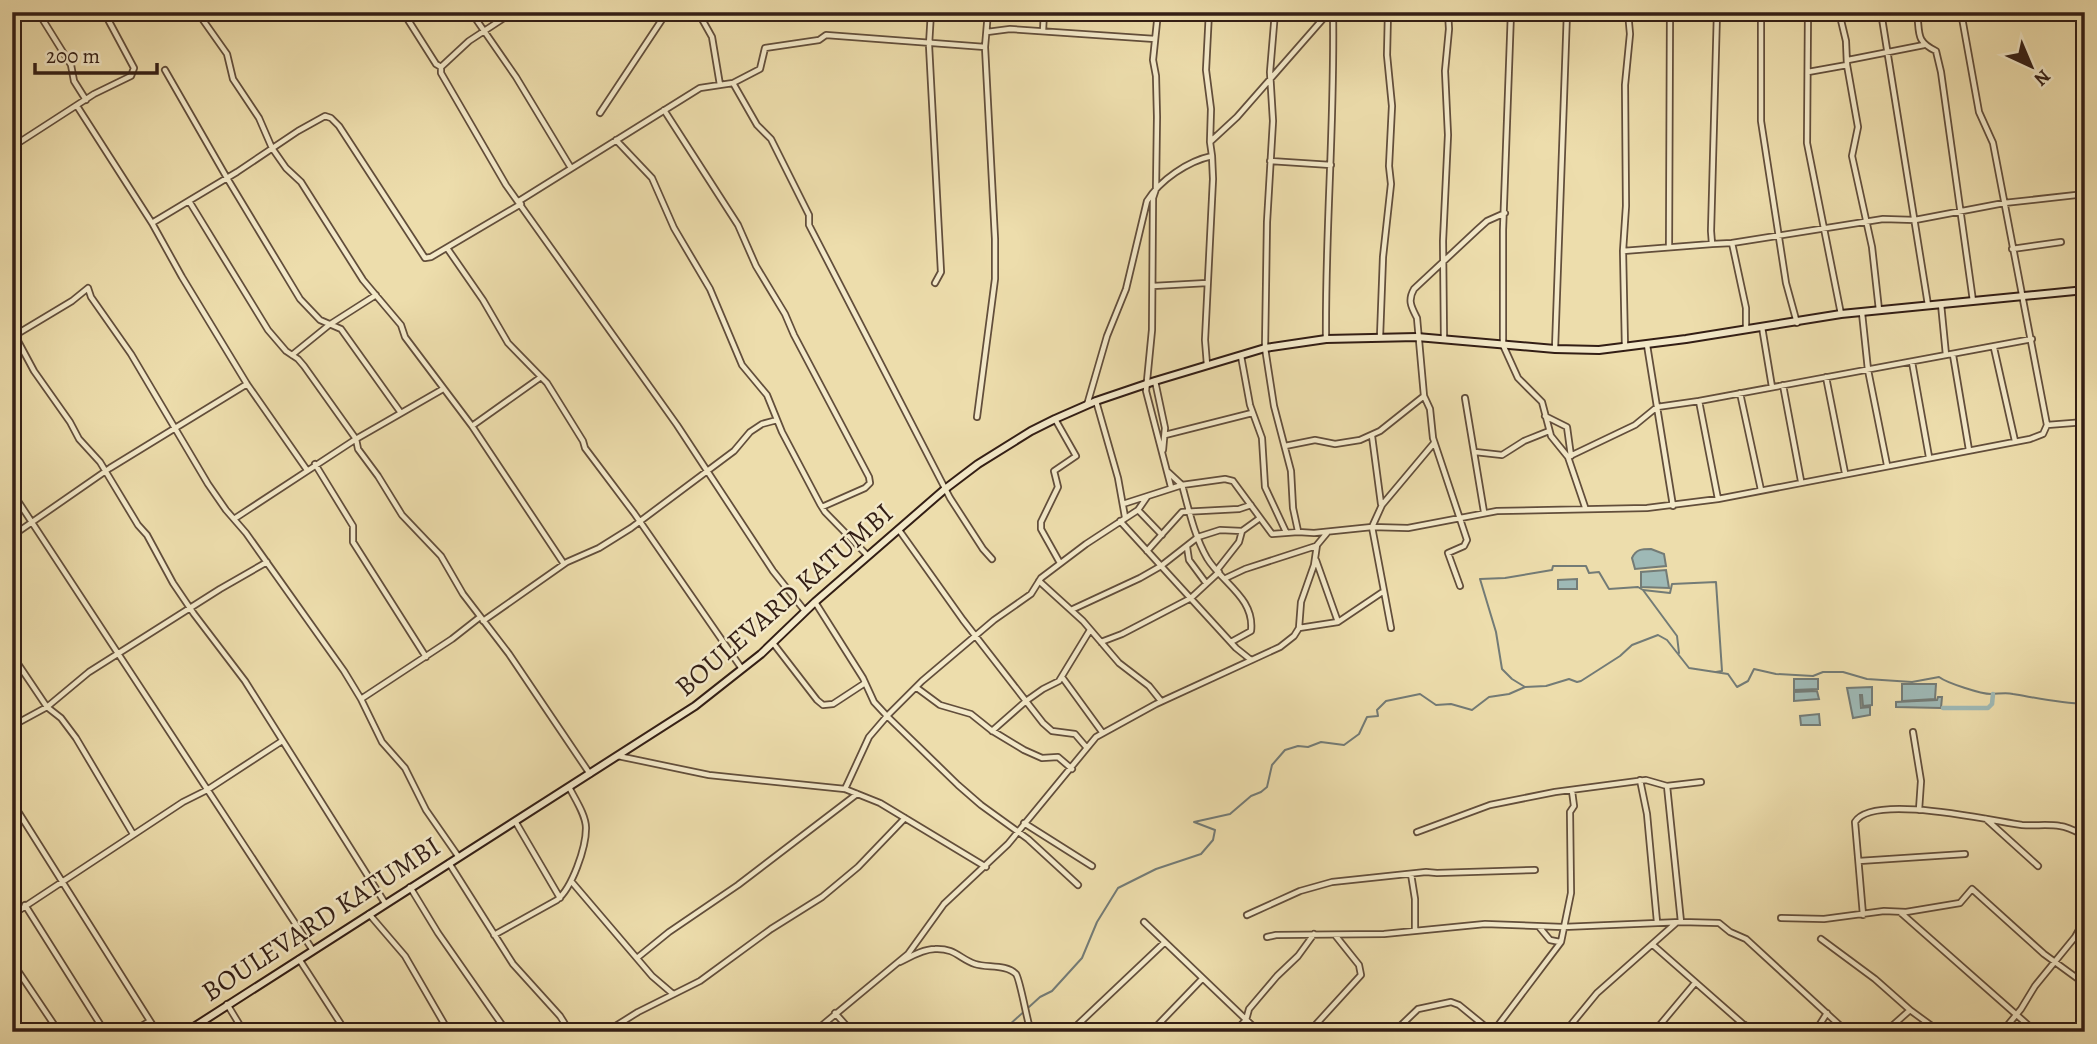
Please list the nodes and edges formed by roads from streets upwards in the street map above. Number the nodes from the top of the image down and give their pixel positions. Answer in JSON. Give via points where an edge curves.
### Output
{"nodes":[{"id":1,"x":38,"y":12,"type":"edge"},
{"id":2,"x":104,"y":12,"type":"edge"},
{"id":3,"x":404,"y":12,"type":"edge"},
{"id":4,"x":471,"y":12,"type":"edge"},
{"id":5,"x":513,"y":12,"type":"edge"},
{"id":6,"x":667,"y":12,"type":"edge"},
{"id":7,"x":698,"y":12,"type":"edge"},
{"id":8,"x":931,"y":12,"type":"edge"},
{"id":9,"x":988,"y":12,"type":"edge"},
{"id":10,"x":1044,"y":12,"type":"edge"},
{"id":11,"x":1158,"y":12,"type":"edge"},
{"id":12,"x":1209,"y":12,"type":"edge"},
{"id":13,"x":1275,"y":12,"type":"edge"},
{"id":14,"x":1331,"y":12,"type":"edge"},
{"id":15,"x":1388,"y":12,"type":"edge"},
{"id":16,"x":1448,"y":12,"type":"edge"},
{"id":17,"x":1511,"y":12,"type":"edge"},
{"id":18,"x":1567,"y":12,"type":"edge"},
{"id":19,"x":1628,"y":12,"type":"edge"},
{"id":20,"x":1670,"y":12,"type":"edge"},
{"id":21,"x":1717,"y":12,"type":"edge"},
{"id":22,"x":1762,"y":12,"type":"edge"},
{"id":23,"x":1808,"y":12,"type":"edge"},
{"id":24,"x":1839,"y":12,"type":"edge"},
{"id":25,"x":1881,"y":12,"type":"edge"},
{"id":26,"x":1917,"y":12,"type":"edge"},
{"id":27,"x":1961,"y":12,"type":"edge"},
{"id":28,"x":2078,"y":12,"type":"edge"},
{"id":29,"x":198,"y":13,"type":"edge"},
{"id":30,"x":484,"y":31,"type":"junction"},
{"id":31,"x":1043,"y":31,"type":"junction"},
{"id":32,"x":987,"y":32,"type":"junction"},
{"id":33,"x":1155,"y":40,"type":"junction"},
{"id":34,"x":929,"y":43,"type":"junction"},
{"id":35,"x":1924,"y":46,"type":"junction"},
{"id":36,"x":985,"y":47,"type":"junction"},
{"id":37,"x":1887,"y":54,"type":"junction"},
{"id":38,"x":1847,"y":63,"type":"junction"},
{"id":39,"x":441,"y":66,"type":"junction"},
{"id":40,"x":165,"y":70,"type":"dead end"},
{"id":41,"x":1808,"y":72,"type":"junction"},
{"id":42,"x":1270,"y":77,"type":"junction"},
{"id":43,"x":733,"y":83,"type":"junction"},
{"id":44,"x":2085,"y":84,"type":"edge"},
{"id":45,"x":720,"y":85,"type":"junction"},
{"id":46,"x":86,"y":100,"type":"junction"},
{"id":47,"x":77,"y":106,"type":"junction"},
{"id":48,"x":664,"y":110,"type":"junction"},
{"id":49,"x":600,"y":113,"type":"dead end"},
{"id":50,"x":616,"y":140,"type":"junction"},
{"id":51,"x":1210,"y":142,"type":"junction"},
{"id":52,"x":12,"y":147,"type":"edge"},
{"id":53,"x":272,"y":148,"type":"junction"},
{"id":54,"x":1212,"y":156,"type":"junction"},
{"id":55,"x":1270,"y":161,"type":"junction"},
{"id":56,"x":1331,"y":165,"type":"junction"},
{"id":57,"x":571,"y":169,"type":"junction"},
{"id":58,"x":227,"y":178,"type":"junction"},
{"id":59,"x":1156,"y":189,"type":"junction"},
{"id":60,"x":2085,"y":194,"type":"edge"},
{"id":61,"x":189,"y":201,"type":"junction"},
{"id":62,"x":520,"y":203,"type":"junction"},
{"id":63,"x":2004,"y":203,"type":"junction"},
{"id":64,"x":1960,"y":212,"type":"junction"},
{"id":65,"x":1505,"y":213,"type":"junction"},
{"id":66,"x":1915,"y":220,"type":"junction"},
{"id":67,"x":1866,"y":222,"type":"junction"},
{"id":68,"x":152,"y":223,"type":"junction"},
{"id":69,"x":1823,"y":229,"type":"junction"},
{"id":70,"x":1779,"y":237,"type":"junction"},
{"id":71,"x":2062,"y":242,"type":"dead end"},
{"id":72,"x":1732,"y":243,"type":"junction"},
{"id":73,"x":1712,"y":244,"type":"junction"},
{"id":74,"x":1670,"y":247,"type":"junction"},
{"id":75,"x":447,"y":248,"type":"junction"},
{"id":76,"x":2012,"y":249,"type":"junction"},
{"id":77,"x":1623,"y":251,"type":"junction"},
{"id":78,"x":1443,"y":264,"type":"junction"},
{"id":79,"x":935,"y":283,"type":"dead end"},
{"id":80,"x":1207,"y":284,"type":"junction"},
{"id":81,"x":1153,"y":286,"type":"junction"},
{"id":82,"x":2085,"y":290,"type":"edge"},
{"id":83,"x":376,"y":295,"type":"junction"},
{"id":84,"x":2023,"y":295,"type":"junction"},
{"id":85,"x":1973,"y":301,"type":"junction"},
{"id":86,"x":1941,"y":304,"type":"junction"},
{"id":87,"x":1928,"y":306,"type":"junction"},
{"id":88,"x":1880,"y":311,"type":"junction"},
{"id":89,"x":1862,"y":313,"type":"junction"},
{"id":90,"x":1841,"y":314,"type":"junction"},
{"id":91,"x":1797,"y":323,"type":"junction"},
{"id":92,"x":329,"y":325,"type":"junction"},
{"id":93,"x":1762,"y":327,"type":"junction"},
{"id":94,"x":1746,"y":330,"type":"junction"},
{"id":95,"x":13,"y":334,"type":"edge"},
{"id":96,"x":1380,"y":337,"type":"junction"},
{"id":97,"x":1417,"y":337,"type":"junction"},
{"id":98,"x":1326,"y":339,"type":"junction"},
{"id":99,"x":2032,"y":339,"type":"junction"},
{"id":100,"x":1444,"y":340,"type":"junction"},
{"id":101,"x":1503,"y":345,"type":"junction"},
{"id":102,"x":1647,"y":345,"type":"junction"},
{"id":103,"x":1265,"y":348,"type":"junction"},
{"id":104,"x":1625,"y":348,"type":"junction"},
{"id":105,"x":1994,"y":348,"type":"junction"},
{"id":106,"x":1555,"y":349,"type":"junction"},
{"id":107,"x":292,"y":355,"type":"junction"},
{"id":108,"x":1947,"y":355,"type":"junction"},
{"id":109,"x":1953,"y":355,"type":"junction"},
{"id":110,"x":1241,"y":356,"type":"junction"},
{"id":111,"x":1912,"y":362,"type":"junction"},
{"id":112,"x":1207,"y":366,"type":"junction"},
{"id":113,"x":1868,"y":370,"type":"junction"},
{"id":114,"x":1826,"y":376,"type":"junction"},
{"id":115,"x":541,"y":377,"type":"junction"},
{"id":116,"x":1154,"y":381,"type":"junction"},
{"id":117,"x":247,"y":384,"type":"junction"},
{"id":118,"x":1147,"y":384,"type":"junction"},
{"id":119,"x":1783,"y":385,"type":"junction"},
{"id":120,"x":1772,"y":387,"type":"junction"},
{"id":121,"x":443,"y":389,"type":"junction"},
{"id":122,"x":1741,"y":393,"type":"junction"},
{"id":123,"x":1424,"y":396,"type":"junction"},
{"id":124,"x":1465,"y":398,"type":"dead end"},
{"id":125,"x":1096,"y":401,"type":"junction"},
{"id":126,"x":1699,"y":401,"type":"junction"},
{"id":127,"x":1087,"y":404,"type":"junction"},
{"id":128,"x":1657,"y":407,"type":"junction"},
{"id":129,"x":401,"y":413,"type":"junction"},
{"id":130,"x":1252,"y":413,"type":"junction"},
{"id":131,"x":1544,"y":416,"type":"junction"},
{"id":132,"x":977,"y":417,"type":"dead end"},
{"id":133,"x":1055,"y":419,"type":"junction"},
{"id":134,"x":777,"y":420,"type":"junction"},
{"id":135,"x":2085,"y":422,"type":"edge"},
{"id":136,"x":2047,"y":425,"type":"junction"},
{"id":137,"x":472,"y":426,"type":"junction"},
{"id":138,"x":175,"y":428,"type":"junction"},
{"id":139,"x":1549,"y":431,"type":"junction"},
{"id":140,"x":1165,"y":435,"type":"junction"},
{"id":141,"x":1371,"y":436,"type":"junction"},
{"id":142,"x":356,"y":439,"type":"junction"},
{"id":143,"x":2015,"y":441,"type":"junction"},
{"id":144,"x":1435,"y":442,"type":"junction"},
{"id":145,"x":1285,"y":446,"type":"junction"},
{"id":146,"x":1437,"y":449,"type":"junction"},
{"id":147,"x":1969,"y":450,"type":"junction"},
{"id":148,"x":1475,"y":452,"type":"junction"},
{"id":149,"x":1429,"y":453,"type":"junction"},
{"id":150,"x":1163,"y":455,"type":"junction"},
{"id":151,"x":1569,"y":457,"type":"junction"},
{"id":152,"x":1929,"y":457,"type":"junction"},
{"id":153,"x":315,"y":464,"type":"junction"},
{"id":154,"x":1887,"y":465,"type":"junction"},
{"id":155,"x":307,"y":470,"type":"junction"},
{"id":156,"x":706,"y":471,"type":"junction"},
{"id":157,"x":105,"y":472,"type":"junction"},
{"id":158,"x":1168,"y":472,"type":"junction"},
{"id":159,"x":1844,"y":474,"type":"junction"},
{"id":160,"x":1801,"y":481,"type":"junction"},
{"id":161,"x":1182,"y":485,"type":"junction"},
{"id":162,"x":1171,"y":487,"type":"junction"},
{"id":163,"x":945,"y":489,"type":"junction"},
{"id":164,"x":1761,"y":490,"type":"junction"},
{"id":165,"x":12,"y":492,"type":"edge"},
{"id":166,"x":1147,"y":497,"type":"junction"},
{"id":167,"x":1718,"y":499,"type":"junction"},
{"id":168,"x":1124,"y":504,"type":"junction"},
{"id":169,"x":1251,"y":505,"type":"junction"},
{"id":170,"x":1382,"y":505,"type":"junction"},
{"id":171,"x":1672,"y":506,"type":"junction"},
{"id":172,"x":822,"y":508,"type":"junction"},
{"id":173,"x":1585,"y":508,"type":"junction"},
{"id":174,"x":1138,"y":510,"type":"junction"},
{"id":175,"x":1188,"y":511,"type":"junction"},
{"id":176,"x":1484,"y":512,"type":"junction"},
{"id":177,"x":1458,"y":517,"type":"junction"},
{"id":178,"x":1260,"y":518,"type":"junction"},
{"id":179,"x":1123,"y":519,"type":"junction"},
{"id":180,"x":234,"y":520,"type":"junction"},
{"id":181,"x":639,"y":520,"type":"junction"},
{"id":182,"x":32,"y":522,"type":"junction"},
{"id":183,"x":1371,"y":527,"type":"junction"},
{"id":184,"x":899,"y":530,"type":"junction"},
{"id":185,"x":1242,"y":531,"type":"junction"},
{"id":186,"x":1286,"y":532,"type":"junction"},
{"id":187,"x":1298,"y":532,"type":"junction"},
{"id":188,"x":1327,"y":533,"type":"junction"},
{"id":189,"x":1162,"y":535,"type":"junction"},
{"id":190,"x":12,"y":536,"type":"edge"},
{"id":191,"x":1198,"y":537,"type":"junction"},
{"id":192,"x":1317,"y":545,"type":"junction"},
{"id":193,"x":1187,"y":546,"type":"junction"},
{"id":194,"x":1147,"y":551,"type":"junction"},
{"id":195,"x":868,"y":556,"type":"junction"},
{"id":196,"x":992,"y":558,"type":"dead end"},
{"id":197,"x":1316,"y":560,"type":"junction"},
{"id":198,"x":267,"y":562,"type":"junction"},
{"id":199,"x":1060,"y":563,"type":"junction"},
{"id":200,"x":564,"y":564,"type":"junction"},
{"id":201,"x":1161,"y":566,"type":"junction"},
{"id":202,"x":1218,"y":571,"type":"junction"},
{"id":203,"x":1226,"y":579,"type":"junction"},
{"id":204,"x":1039,"y":581,"type":"junction"},
{"id":205,"x":1206,"y":583,"type":"junction"},
{"id":206,"x":1460,"y":586,"type":"dead end"},
{"id":207,"x":1384,"y":591,"type":"junction"},
{"id":208,"x":1191,"y":598,"type":"junction"},
{"id":209,"x":815,"y":602,"type":"junction"},
{"id":210,"x":190,"y":608,"type":"junction"},
{"id":211,"x":1071,"y":610,"type":"junction"},
{"id":212,"x":805,"y":611,"type":"junction"},
{"id":213,"x":482,"y":619,"type":"junction"},
{"id":214,"x":1338,"y":622,"type":"junction"},
{"id":215,"x":1299,"y":628,"type":"junction"},
{"id":216,"x":1391,"y":628,"type":"dead end"},
{"id":217,"x":1090,"y":630,"type":"junction"},
{"id":218,"x":978,"y":636,"type":"junction"},
{"id":219,"x":1101,"y":642,"type":"junction"},
{"id":220,"x":1231,"y":642,"type":"junction"},
{"id":221,"x":773,"y":643,"type":"junction"},
{"id":222,"x":118,"y":654,"type":"junction"},
{"id":223,"x":12,"y":655,"type":"edge"},
{"id":224,"x":426,"y":657,"type":"junction"},
{"id":225,"x":1251,"y":660,"type":"junction"},
{"id":226,"x":742,"y":669,"type":"junction"},
{"id":227,"x":1062,"y":677,"type":"junction"},
{"id":228,"x":865,"y":683,"type":"junction"},
{"id":229,"x":917,"y":688,"type":"junction"},
{"id":230,"x":361,"y":699,"type":"junction"},
{"id":231,"x":1026,"y":701,"type":"junction"},
{"id":232,"x":1161,"y":701,"type":"junction"},
{"id":233,"x":47,"y":707,"type":"junction"},
{"id":234,"x":887,"y":716,"type":"junction"},
{"id":235,"x":12,"y":726,"type":"edge"},
{"id":236,"x":992,"y":731,"type":"junction"},
{"id":237,"x":1102,"y":732,"type":"junction"},
{"id":238,"x":1913,"y":732,"type":"dead end"},
{"id":239,"x":282,"y":741,"type":"junction"},
{"id":240,"x":1087,"y":748,"type":"junction"},
{"id":241,"x":617,"y":756,"type":"junction"},
{"id":242,"x":1072,"y":769,"type":"junction"},
{"id":243,"x":590,"y":774,"type":"junction"},
{"id":244,"x":1640,"y":780,"type":"junction"},
{"id":245,"x":1700,"y":782,"type":"dead end"},
{"id":246,"x":1667,"y":786,"type":"junction"},
{"id":247,"x":569,"y":788,"type":"junction"},
{"id":248,"x":845,"y":789,"type":"junction"},
{"id":249,"x":207,"y":790,"type":"junction"},
{"id":250,"x":1572,"y":791,"type":"junction"},
{"id":251,"x":858,"y":794,"type":"junction"},
{"id":252,"x":12,"y":802,"type":"edge"},
{"id":253,"x":1919,"y":810,"type":"junction"},
{"id":254,"x":905,"y":818,"type":"junction"},
{"id":255,"x":1985,"y":818,"type":"junction"},
{"id":256,"x":514,"y":820,"type":"junction"},
{"id":257,"x":2085,"y":820,"type":"edge"},
{"id":258,"x":1024,"y":823,"type":"junction"},
{"id":259,"x":1017,"y":831,"type":"junction"},
{"id":260,"x":1417,"y":832,"type":"dead end"},
{"id":261,"x":133,"y":834,"type":"junction"},
{"id":262,"x":2082,"y":835,"type":"edge"},
{"id":263,"x":1965,"y":855,"type":"dead end"},
{"id":264,"x":458,"y":856,"type":"junction"},
{"id":265,"x":1859,"y":860,"type":"junction"},
{"id":266,"x":449,"y":863,"type":"junction"},
{"id":267,"x":1093,"y":866,"type":"dead end"},
{"id":268,"x":2038,"y":866,"type":"dead end"},
{"id":269,"x":986,"y":867,"type":"junction"},
{"id":270,"x":1535,"y":870,"type":"dead end"},
{"id":271,"x":1411,"y":874,"type":"junction"},
{"id":272,"x":61,"y":880,"type":"junction"},
{"id":273,"x":571,"y":881,"type":"junction"},
{"id":274,"x":1078,"y":885,"type":"dead end"},
{"id":275,"x":410,"y":887,"type":"junction"},
{"id":276,"x":560,"y":898,"type":"junction"},
{"id":277,"x":384,"y":903,"type":"junction"},
{"id":278,"x":25,"y":905,"type":"junction"},
{"id":279,"x":1900,"y":912,"type":"junction"},
{"id":280,"x":369,"y":913,"type":"junction"},
{"id":281,"x":12,"y":915,"type":"edge"},
{"id":282,"x":1247,"y":915,"type":"dead end"},
{"id":283,"x":1863,"y":915,"type":"junction"},
{"id":284,"x":1781,"y":918,"type":"dead end"},
{"id":285,"x":2085,"y":919,"type":"edge"},
{"id":286,"x":1144,"y":922,"type":"dead end"},
{"id":287,"x":1657,"y":922,"type":"junction"},
{"id":288,"x":1679,"y":922,"type":"junction"},
{"id":289,"x":1539,"y":927,"type":"junction"},
{"id":290,"x":1563,"y":927,"type":"junction"},
{"id":291,"x":1415,"y":931,"type":"junction"},
{"id":292,"x":1314,"y":934,"type":"junction"},
{"id":293,"x":1334,"y":934,"type":"junction"},
{"id":294,"x":494,"y":935,"type":"junction"},
{"id":295,"x":1267,"y":937,"type":"dead end"},
{"id":296,"x":1821,"y":939,"type":"dead end"},
{"id":297,"x":1165,"y":942,"type":"junction"},
{"id":298,"x":1560,"y":942,"type":"junction"},
{"id":299,"x":1653,"y":945,"type":"junction"},
{"id":300,"x":312,"y":949,"type":"junction"},
{"id":301,"x":298,"y":958,"type":"junction"},
{"id":302,"x":637,"y":958,"type":"junction"},
{"id":303,"x":12,"y":962,"type":"edge"},
{"id":304,"x":2055,"y":962,"type":"junction"},
{"id":305,"x":893,"y":965,"type":"junction"},
{"id":306,"x":1202,"y":979,"type":"junction"},
{"id":307,"x":1695,"y":983,"type":"junction"},
{"id":308,"x":2085,"y":984,"type":"edge"},
{"id":309,"x":673,"y":994,"type":"junction"},
{"id":310,"x":227,"y":1004,"type":"junction"},
{"id":311,"x":1910,"y":1010,"type":"junction"},
{"id":312,"x":835,"y":1013,"type":"junction"},
{"id":313,"x":1826,"y":1013,"type":"junction"},
{"id":314,"x":2016,"y":1014,"type":"junction"},
{"id":315,"x":1246,"y":1020,"type":"junction"},
{"id":316,"x":150,"y":1021,"type":"junction"},
{"id":317,"x":1745,"y":1026,"type":"junction"},
{"id":318,"x":2002,"y":1031,"type":"edge"},
{"id":319,"x":59,"y":1032,"type":"edge"},
{"id":320,"x":105,"y":1032,"type":"edge"},
{"id":321,"x":132,"y":1032,"type":"edge"},
{"id":322,"x":157,"y":1032,"type":"edge"},
{"id":323,"x":186,"y":1032,"type":"edge"},
{"id":324,"x":244,"y":1032,"type":"edge"},
{"id":325,"x":346,"y":1032,"type":"edge"},
{"id":326,"x":449,"y":1032,"type":"edge"},
{"id":327,"x":507,"y":1032,"type":"edge"},
{"id":328,"x":570,"y":1032,"type":"edge"},
{"id":329,"x":606,"y":1032,"type":"edge"},
{"id":330,"x":814,"y":1032,"type":"edge"},
{"id":331,"x":852,"y":1032,"type":"edge"},
{"id":332,"x":1031,"y":1032,"type":"edge"},
{"id":333,"x":1070,"y":1032,"type":"edge"},
{"id":334,"x":1151,"y":1032,"type":"edge"},
{"id":335,"x":1234,"y":1032,"type":"edge"},
{"id":336,"x":1259,"y":1032,"type":"edge"},
{"id":337,"x":1309,"y":1032,"type":"edge"},
{"id":338,"x":1394,"y":1032,"type":"edge"},
{"id":339,"x":1493,"y":1032,"type":"edge"},
{"id":340,"x":1565,"y":1032,"type":"edge"},
{"id":341,"x":1654,"y":1032,"type":"edge"},
{"id":342,"x":1739,"y":1032,"type":"edge"},
{"id":343,"x":1752,"y":1032,"type":"edge"},
{"id":344,"x":1815,"y":1032,"type":"edge"},
{"id":345,"x":1847,"y":1032,"type":"edge"},
{"id":346,"x":1881,"y":1032,"type":"edge"},
{"id":347,"x":1940,"y":1032,"type":"edge"},
{"id":348,"x":2036,"y":1032,"type":"edge"}],
"edges":[{"from":1,"to":46,"type":"street","via":[[71,65],[74,81]]},
{"from":2,"to":46,"type":"street","via":[[134,68],[131,76]]},
{"from":3,"to":39,"type":"street"},
{"from":4,"to":30,"type":"street"},
{"from":5,"to":30,"type":"street"},
{"from":6,"to":49,"type":"street"},
{"from":7,"to":45,"type":"street","via":[[712,37]]},
{"from":8,"to":34,"type":"street"},
{"from":9,"to":32,"type":"street"},
{"from":10,"to":31,"type":"street"},
{"from":11,"to":33,"type":"street"},
{"from":12,"to":51,"type":"street"},
{"from":13,"to":42,"type":"street"},
{"from":14,"to":42,"type":"street"},
{"from":14,"to":56,"type":"street"},
{"from":15,"to":96,"type":"street","via":[[1391,184]]},
{"from":16,"to":78,"type":"street"},
{"from":17,"to":65,"type":"street"},
{"from":18,"to":106,"type":"street"},
{"from":19,"to":77,"type":"street"},
{"from":20,"to":74,"type":"street"},
{"from":21,"to":73,"type":"street"},
{"from":22,"to":70,"type":"street","via":[[1761,121]]},
{"from":23,"to":41,"type":"street"},
{"from":24,"to":38,"type":"street"},
{"from":25,"to":37,"type":"street"},
{"from":26,"to":35,"type":"street"},
{"from":27,"to":63,"type":"street","via":[[1979,112],[1991,136]]},
{"from":28,"to":44,"type":"street"},
{"from":29,"to":53,"type":"street","via":[[227,54],[233,79]]},
{"from":30,"to":39,"type":"street"},
{"from":30,"to":57,"type":"street"},
{"from":31,"to":32,"type":"street"},
{"from":31,"to":33,"type":"street"},
{"from":32,"to":36,"type":"street"},
{"from":33,"to":59,"type":"street"},
{"from":34,"to":36,"type":"street"},
{"from":34,"to":43,"type":"street","via":[[825,35],[819,40],[765,48],[760,69]]},
{"from":34,"to":79,"type":"street","via":[[941,272]]},
{"from":35,"to":37,"type":"street"},
{"from":35,"to":64,"type":"street","via":[[1938,55]]},
{"from":36,"to":132,"type":"street","via":[[995,279]]},
{"from":37,"to":38,"type":"street"},
{"from":37,"to":66,"type":"street"},
{"from":38,"to":41,"type":"street"},
{"from":38,"to":67,"type":"street","via":[[1858,127],[1852,156]]},
{"from":39,"to":62,"type":"street"},
{"from":40,"to":58,"type":"street"},
{"from":41,"to":69,"type":"street","via":[[1807,143]]},
{"from":42,"to":51,"type":"street"},
{"from":42,"to":55,"type":"street"},
{"from":43,"to":45,"type":"street"},
{"from":43,"to":163,"type":"street","via":[[757,125],[771,139],[809,225]]},
{"from":45,"to":48,"type":"street","via":[[700,88]]},
{"from":46,"to":47,"type":"street"},
{"from":47,"to":52,"type":"street"},
{"from":47,"to":68,"type":"street"},
{"from":48,"to":50,"type":"street"},
{"from":48,"to":172,"type":"street","via":[[738,225],[869,477],[865,488]]},
{"from":50,"to":57,"type":"street"},
{"from":50,"to":134,"type":"street","via":[[652,178],[674,228],[710,289],[742,365],[767,395]]},
{"from":51,"to":54,"type":"street"},
{"from":53,"to":58,"type":"street"},
{"from":53,"to":75,"type":"street","via":[[317,120],[331,118],[420,253],[431,257]]},
{"from":53,"to":83,"type":"street","via":[[302,182]]},
{"from":54,"to":59,"type":"street","via":[[1200,158]]},
{"from":54,"to":80,"type":"street"},
{"from":55,"to":56,"type":"street"},
{"from":55,"to":103,"type":"street"},
{"from":56,"to":98,"type":"street"},
{"from":57,"to":62,"type":"street"},
{"from":58,"to":61,"type":"street"},
{"from":58,"to":92,"type":"street","via":[[300,299]]},
{"from":59,"to":81,"type":"street"},
{"from":59,"to":127,"type":"street","via":[[1147,201],[1126,289]]},
{"from":60,"to":63,"type":"street"},
{"from":61,"to":68,"type":"street"},
{"from":61,"to":107,"type":"street","via":[[268,330]]},
{"from":62,"to":75,"type":"street"},
{"from":62,"to":156,"type":"street"},
{"from":63,"to":64,"type":"street"},
{"from":63,"to":76,"type":"street"},
{"from":64,"to":66,"type":"street"},
{"from":64,"to":85,"type":"street"},
{"from":65,"to":78,"type":"street","via":[[1487,221]]},
{"from":65,"to":101,"type":"street"},
{"from":66,"to":67,"type":"street"},
{"from":66,"to":87,"type":"street"},
{"from":67,"to":69,"type":"street"},
{"from":67,"to":88,"type":"street"},
{"from":68,"to":117,"type":"street"},
{"from":69,"to":70,"type":"street"},
{"from":69,"to":90,"type":"street"},
{"from":70,"to":72,"type":"street"},
{"from":70,"to":91,"type":"street"},
{"from":71,"to":76,"type":"street"},
{"from":72,"to":73,"type":"street"},
{"from":72,"to":94,"type":"street"},
{"from":73,"to":74,"type":"street"},
{"from":74,"to":77,"type":"street"},
{"from":75,"to":115,"type":"street","via":[[508,344]]},
{"from":76,"to":84,"type":"street"},
{"from":77,"to":104,"type":"street"},
{"from":78,"to":97,"type":"street","via":[[1411,294]]},
{"from":78,"to":100,"type":"street"},
{"from":80,"to":81,"type":"street"},
{"from":80,"to":112,"type":"street"},
{"from":81,"to":118,"type":"street"},
{"from":82,"to":84,"type":"street","name":"BOULEVARD KATUMBI"},
{"from":83,"to":92,"type":"street"},
{"from":83,"to":121,"type":"street"},
{"from":84,"to":85,"type":"street","name":"BOULEVARD KATUMBI"},
{"from":84,"to":99,"type":"street"},
{"from":85,"to":86,"type":"street","name":"BOULEVARD KATUMBI"},
{"from":86,"to":87,"type":"street","name":"BOULEVARD KATUMBI"},
{"from":86,"to":108,"type":"street"},
{"from":87,"to":88,"type":"street","name":"BOULEVARD KATUMBI"},
{"from":88,"to":89,"type":"street","name":"BOULEVARD KATUMBI"},
{"from":89,"to":90,"type":"street","name":"BOULEVARD KATUMBI"},
{"from":89,"to":113,"type":"street"},
{"from":90,"to":91,"type":"street","name":"BOULEVARD KATUMBI"},
{"from":91,"to":93,"type":"street","name":"BOULEVARD KATUMBI"},
{"from":92,"to":107,"type":"street"},
{"from":92,"to":129,"type":"street","via":[[341,329]]},
{"from":93,"to":94,"type":"street","name":"BOULEVARD KATUMBI"},
{"from":93,"to":120,"type":"street"},
{"from":94,"to":102,"type":"street","name":"BOULEVARD KATUMBI"},
{"from":95,"to":138,"type":"street","via":[[88,288]]},
{"from":95,"to":157,"type":"street"},
{"from":96,"to":97,"type":"street","name":"BOULEVARD KATUMBI"},
{"from":96,"to":98,"type":"street","name":"BOULEVARD KATUMBI"},
{"from":97,"to":100,"type":"street","name":"BOULEVARD KATUMBI"},
{"from":97,"to":123,"type":"street"},
{"from":98,"to":103,"type":"street","name":"BOULEVARD KATUMBI"},
{"from":99,"to":105,"type":"street"},
{"from":99,"to":136,"type":"street"},
{"from":100,"to":101,"type":"street","name":"BOULEVARD KATUMBI"},
{"from":101,"to":106,"type":"street","name":"BOULEVARD KATUMBI"},
{"from":101,"to":131,"type":"street","via":[[1518,378],[1542,401]]},
{"from":102,"to":104,"type":"street","name":"BOULEVARD KATUMBI"},
{"from":102,"to":128,"type":"street"},
{"from":103,"to":110,"type":"street","name":"BOULEVARD KATUMBI"},
{"from":103,"to":145,"type":"street"},
{"from":104,"to":106,"type":"street","name":"BOULEVARD KATUMBI"},
{"from":105,"to":109,"type":"street"},
{"from":105,"to":143,"type":"street"},
{"from":107,"to":142,"type":"street"},
{"from":108,"to":109,"type":"street"},
{"from":108,"to":111,"type":"street"},
{"from":109,"to":147,"type":"street"},
{"from":110,"to":112,"type":"street","name":"BOULEVARD KATUMBI"},
{"from":110,"to":130,"type":"street"},
{"from":111,"to":113,"type":"street"},
{"from":111,"to":152,"type":"street"},
{"from":112,"to":116,"type":"street","name":"BOULEVARD KATUMBI"},
{"from":113,"to":114,"type":"street"},
{"from":113,"to":154,"type":"street"},
{"from":114,"to":119,"type":"street"},
{"from":114,"to":159,"type":"street"},
{"from":115,"to":137,"type":"street"},
{"from":115,"to":181,"type":"street","via":[[585,448]]},
{"from":116,"to":118,"type":"street","name":"BOULEVARD KATUMBI"},
{"from":116,"to":140,"type":"street"},
{"from":117,"to":138,"type":"street"},
{"from":117,"to":155,"type":"street"},
{"from":118,"to":125,"type":"street","name":"BOULEVARD KATUMBI"},
{"from":118,"to":150,"type":"street"},
{"from":119,"to":120,"type":"street"},
{"from":119,"to":160,"type":"street"},
{"from":120,"to":122,"type":"street"},
{"from":121,"to":129,"type":"street"},
{"from":121,"to":137,"type":"street"},
{"from":122,"to":126,"type":"street"},
{"from":122,"to":164,"type":"street"},
{"from":123,"to":141,"type":"street"},
{"from":123,"to":144,"type":"street","via":[[1433,417]]},
{"from":124,"to":148,"type":"street"},
{"from":125,"to":127,"type":"street","name":"BOULEVARD KATUMBI"},
{"from":125,"to":168,"type":"street"},
{"from":126,"to":128,"type":"street"},
{"from":126,"to":167,"type":"street"},
{"from":127,"to":133,"type":"street","name":"BOULEVARD KATUMBI"},
{"from":128,"to":151,"type":"street","via":[[1635,425]]},
{"from":128,"to":171,"type":"street"},
{"from":129,"to":142,"type":"street"},
{"from":130,"to":140,"type":"street"},
{"from":130,"to":186,"type":"street","via":[[1262,438],[1265,487]]},
{"from":131,"to":139,"type":"street"},
{"from":131,"to":151,"type":"street","via":[[1567,427]]},
{"from":133,"to":163,"type":"street","name":"BOULEVARD KATUMBI","via":[[995,453]]},
{"from":133,"to":199,"type":"street","via":[[1076,456],[1054,471],[1058,487],[1041,522],[1043,535]]},
{"from":134,"to":156,"type":"street","via":[[755,429]]},
{"from":134,"to":172,"type":"street"},
{"from":135,"to":136,"type":"street"},
{"from":136,"to":143,"type":"street","via":[[2043,434]]},
{"from":137,"to":200,"type":"street"},
{"from":138,"to":157,"type":"street"},
{"from":138,"to":180,"type":"street"},
{"from":139,"to":148,"type":"street","via":[[1502,455]]},
{"from":139,"to":151,"type":"street"},
{"from":140,"to":150,"type":"street"},
{"from":141,"to":145,"type":"street","via":[[1335,444],[1315,440]]},
{"from":141,"to":170,"type":"street"},
{"from":142,"to":153,"type":"street"},
{"from":142,"to":213,"type":"street","via":[[401,515],[431,543]]},
{"from":143,"to":147,"type":"street"},
{"from":144,"to":146,"type":"street"},
{"from":144,"to":149,"type":"street"},
{"from":145,"to":187,"type":"street"},
{"from":146,"to":149,"type":"street"},
{"from":146,"to":177,"type":"street"},
{"from":147,"to":152,"type":"street"},
{"from":148,"to":176,"type":"street"},
{"from":149,"to":170,"type":"street"},
{"from":150,"to":158,"type":"street"},
{"from":151,"to":173,"type":"street"},
{"from":152,"to":154,"type":"street"},
{"from":153,"to":155,"type":"street"},
{"from":153,"to":224,"type":"street","via":[[353,526],[353,542]]},
{"from":154,"to":159,"type":"street"},
{"from":155,"to":180,"type":"street"},
{"from":156,"to":181,"type":"street"},
{"from":156,"to":212,"type":"street"},
{"from":157,"to":182,"type":"street"},
{"from":157,"to":210,"type":"street"},
{"from":158,"to":161,"type":"street"},
{"from":158,"to":162,"type":"street"},
{"from":159,"to":160,"type":"street"},
{"from":160,"to":164,"type":"street"},
{"from":161,"to":162,"type":"street"},
{"from":161,"to":169,"type":"street","via":[[1225,479],[1238,486]]},
{"from":161,"to":175,"type":"street"},
{"from":162,"to":166,"type":"street"},
{"from":163,"to":184,"type":"street","name":"BOULEVARD KATUMBI"},
{"from":163,"to":196,"type":"street"},
{"from":164,"to":167,"type":"street"},
{"from":165,"to":182,"type":"street"},
{"from":166,"to":168,"type":"street"},
{"from":166,"to":174,"type":"street"},
{"from":167,"to":171,"type":"street"},
{"from":168,"to":179,"type":"street"},
{"from":169,"to":175,"type":"street"},
{"from":169,"to":178,"type":"street"},
{"from":170,"to":183,"type":"street"},
{"from":171,"to":173,"type":"street"},
{"from":172,"to":195,"type":"street"},
{"from":173,"to":176,"type":"street"},
{"from":174,"to":179,"type":"street"},
{"from":174,"to":189,"type":"street"},
{"from":175,"to":189,"type":"street","via":[[1180,513]]},
{"from":175,"to":191,"type":"street"},
{"from":176,"to":177,"type":"street"},
{"from":177,"to":183,"type":"street","via":[[1408,528]]},
{"from":177,"to":206,"type":"street","via":[[1467,543],[1448,555]]},
{"from":178,"to":185,"type":"street"},
{"from":178,"to":186,"type":"street","via":[[1272,534]]},
{"from":179,"to":194,"type":"street"},
{"from":179,"to":199,"type":"street"},
{"from":180,"to":198,"type":"street"},
{"from":181,"to":200,"type":"street","via":[[599,548]]},
{"from":181,"to":226,"type":"street"},
{"from":182,"to":190,"type":"street"},
{"from":182,"to":222,"type":"street"},
{"from":183,"to":188,"type":"street"},
{"from":183,"to":207,"type":"street"},
{"from":184,"to":195,"type":"street","name":"BOULEVARD KATUMBI"},
{"from":184,"to":218,"type":"street"},
{"from":185,"to":191,"type":"street","via":[[1220,530]]},
{"from":185,"to":202,"type":"street"},
{"from":186,"to":187,"type":"street"},
{"from":187,"to":188,"type":"street"},
{"from":188,"to":192,"type":"street"},
{"from":189,"to":194,"type":"street"},
{"from":191,"to":193,"type":"street"},
{"from":191,"to":202,"type":"street"},
{"from":192,"to":197,"type":"street"},
{"from":192,"to":203,"type":"street"},
{"from":193,"to":201,"type":"street"},
{"from":193,"to":205,"type":"street","via":[[1189,560]]},
{"from":194,"to":201,"type":"street"},
{"from":195,"to":209,"type":"street","name":"BOULEVARD KATUMBI"},
{"from":197,"to":214,"type":"street"},
{"from":197,"to":215,"type":"street","via":[[1301,602]]},
{"from":198,"to":210,"type":"street"},
{"from":198,"to":230,"type":"street"},
{"from":199,"to":204,"type":"street"},
{"from":200,"to":213,"type":"street"},
{"from":201,"to":208,"type":"street"},
{"from":201,"to":211,"type":"street"},
{"from":202,"to":203,"type":"street"},
{"from":202,"to":205,"type":"street"},
{"from":203,"to":220,"type":"street","via":[[1252,621],[1248,634]]},
{"from":204,"to":211,"type":"street"},
{"from":204,"to":218,"type":"street","via":[[1031,594]]},
{"from":205,"to":208,"type":"street"},
{"from":207,"to":214,"type":"street"},
{"from":207,"to":216,"type":"street"},
{"from":208,"to":219,"type":"street"},
{"from":208,"to":220,"type":"street"},
{"from":209,"to":212,"type":"street","name":"BOULEVARD KATUMBI"},
{"from":209,"to":228,"type":"street"},
{"from":210,"to":222,"type":"street"},
{"from":210,"to":239,"type":"street","via":[[246,681]]},
{"from":211,"to":217,"type":"street"},
{"from":212,"to":221,"type":"street","name":"BOULEVARD KATUMBI"},
{"from":213,"to":224,"type":"street"},
{"from":213,"to":243,"type":"street"},
{"from":214,"to":215,"type":"street"},
{"from":215,"to":225,"type":"street","via":[[1288,641]]},
{"from":217,"to":219,"type":"street"},
{"from":217,"to":227,"type":"street"},
{"from":218,"to":229,"type":"street"},
{"from":218,"to":231,"type":"street"},
{"from":219,"to":232,"type":"street"},
{"from":220,"to":225,"type":"street"},
{"from":221,"to":226,"type":"street","name":"BOULEVARD KATUMBI"},
{"from":221,"to":228,"type":"street","via":[[823,705],[833,704]]},
{"from":222,"to":233,"type":"street"},
{"from":222,"to":249,"type":"street"},
{"from":223,"to":233,"type":"street"},
{"from":224,"to":230,"type":"street"},
{"from":225,"to":232,"type":"street"},
{"from":226,"to":241,"type":"street","name":"BOULEVARD KATUMBI","via":[[678,718]]},
{"from":227,"to":231,"type":"street"},
{"from":227,"to":237,"type":"street"},
{"from":228,"to":234,"type":"street"},
{"from":229,"to":234,"type":"street"},
{"from":229,"to":236,"type":"street","via":[[940,705],[978,718]]},
{"from":230,"to":264,"type":"street","via":[[382,742],[405,768],[426,810]]},
{"from":231,"to":236,"type":"street"},
{"from":231,"to":240,"type":"street","via":[[1049,729],[1074,734]]},
{"from":232,"to":237,"type":"street"},
{"from":233,"to":235,"type":"street"},
{"from":233,"to":261,"type":"street","via":[[76,738]]},
{"from":234,"to":248,"type":"street","via":[[865,744]]},
{"from":234,"to":259,"type":"street","via":[[958,785]]},
{"from":236,"to":242,"type":"street","via":[[1042,758],[1058,757]]},
{"from":237,"to":240,"type":"street"},
{"from":238,"to":253,"type":"street","via":[[1921,781]]},
{"from":239,"to":249,"type":"street"},
{"from":239,"to":277,"type":"street"},
{"from":240,"to":242,"type":"street"},
{"from":241,"to":243,"type":"street","name":"BOULEVARD KATUMBI"},
{"from":241,"to":248,"type":"street","via":[[709,775]]},
{"from":242,"to":258,"type":"street"},
{"from":243,"to":247,"type":"street","name":"BOULEVARD KATUMBI"},
{"from":244,"to":246,"type":"street"},
{"from":244,"to":250,"type":"street"},
{"from":244,"to":287,"type":"street"},
{"from":245,"to":246,"type":"street"},
{"from":246,"to":288,"type":"street"},
{"from":247,"to":256,"type":"street","name":"BOULEVARD KATUMBI"},
{"from":247,"to":273,"type":"street","via":[[586,827]]},
{"from":248,"to":251,"type":"street"},
{"from":249,"to":261,"type":"street"},
{"from":249,"to":300,"type":"street"},
{"from":250,"to":260,"type":"street","via":[[1490,805]]},
{"from":250,"to":290,"type":"street","via":[[1571,893]]},
{"from":251,"to":254,"type":"street"},
{"from":251,"to":302,"type":"street"},
{"from":252,"to":272,"type":"street"},
{"from":253,"to":255,"type":"street"},
{"from":253,"to":265,"type":"street","via":[[1869,812],[1859,817],[1855,822]]},
{"from":254,"to":269,"type":"street"},
{"from":254,"to":309,"type":"street","via":[[827,893],[700,981]]},
{"from":255,"to":262,"type":"street","via":[[2061,825]]},
{"from":255,"to":268,"type":"street"},
{"from":256,"to":264,"type":"street","name":"BOULEVARD KATUMBI"},
{"from":256,"to":276,"type":"street"},
{"from":257,"to":262,"type":"street"},
{"from":258,"to":259,"type":"street"},
{"from":258,"to":267,"type":"street"},
{"from":259,"to":269,"type":"street"},
{"from":259,"to":274,"type":"street"},
{"from":261,"to":272,"type":"street"},
{"from":263,"to":265,"type":"street"},
{"from":264,"to":266,"type":"street","name":"BOULEVARD KATUMBI"},
{"from":265,"to":283,"type":"street"},
{"from":266,"to":275,"type":"street","name":"BOULEVARD KATUMBI"},
{"from":266,"to":294,"type":"street"},
{"from":269,"to":305,"type":"street","via":[[954,893],[915,946]]},
{"from":270,"to":271,"type":"street"},
{"from":271,"to":282,"type":"street","via":[[1332,882]]},
{"from":271,"to":291,"type":"street"},
{"from":272,"to":278,"type":"street"},
{"from":272,"to":316,"type":"street"},
{"from":273,"to":276,"type":"street"},
{"from":273,"to":302,"type":"street"},
{"from":275,"to":277,"type":"street","name":"BOULEVARD KATUMBI"},
{"from":275,"to":327,"type":"street"},
{"from":276,"to":294,"type":"street"},
{"from":277,"to":280,"type":"street","name":"BOULEVARD KATUMBI"},
{"from":278,"to":281,"type":"street"},
{"from":278,"to":320,"type":"street"},
{"from":279,"to":283,"type":"street"},
{"from":279,"to":304,"type":"street","via":[[1960,903],[1972,889]]},
{"from":279,"to":314,"type":"street"},
{"from":280,"to":300,"type":"street","name":"BOULEVARD KATUMBI"},
{"from":280,"to":326,"type":"street","via":[[405,956]]},
{"from":283,"to":284,"type":"street"},
{"from":285,"to":304,"type":"street"},
{"from":286,"to":297,"type":"street"},
{"from":287,"to":288,"type":"street"},
{"from":287,"to":290,"type":"street"},
{"from":288,"to":299,"type":"street"},
{"from":288,"to":313,"type":"street","via":[[1724,925],[1746,939]]},
{"from":289,"to":290,"type":"street"},
{"from":289,"to":291,"type":"street","via":[[1485,924]]},
{"from":289,"to":298,"type":"street","via":[[1546,937]]},
{"from":290,"to":298,"type":"street"},
{"from":291,"to":293,"type":"street"},
{"from":292,"to":293,"type":"street"},
{"from":292,"to":295,"type":"street"},
{"from":292,"to":315,"type":"street","via":[[1249,1009]]},
{"from":293,"to":337,"type":"street","via":[[1359,965],[1361,975]]},
{"from":294,"to":328,"type":"street"},
{"from":296,"to":311,"type":"street"},
{"from":297,"to":306,"type":"street"},
{"from":297,"to":333,"type":"street"},
{"from":298,"to":339,"type":"street"},
{"from":299,"to":307,"type":"street"},
{"from":299,"to":340,"type":"street","via":[[1597,993]]},
{"from":300,"to":301,"type":"street","name":"BOULEVARD KATUMBI"},
{"from":301,"to":310,"type":"street","name":"BOULEVARD KATUMBI"},
{"from":301,"to":325,"type":"street"},
{"from":302,"to":309,"type":"street"},
{"from":303,"to":319,"type":"street"},
{"from":304,"to":308,"type":"street"},
{"from":304,"to":314,"type":"street"},
{"from":305,"to":312,"type":"street"},
{"from":305,"to":332,"type":"street","via":[[932,948],[1015,973]]},
{"from":306,"to":315,"type":"street"},
{"from":306,"to":334,"type":"street"},
{"from":307,"to":317,"type":"street"},
{"from":307,"to":341,"type":"street"},
{"from":309,"to":329,"type":"street"},
{"from":310,"to":323,"type":"street","name":"BOULEVARD KATUMBI"},
{"from":310,"to":324,"type":"street"},
{"from":311,"to":346,"type":"street"},
{"from":311,"to":347,"type":"street"},
{"from":312,"to":330,"type":"street"},
{"from":312,"to":331,"type":"street"},
{"from":313,"to":344,"type":"street"},
{"from":313,"to":345,"type":"street"},
{"from":314,"to":318,"type":"street"},
{"from":314,"to":348,"type":"street"},
{"from":315,"to":335,"type":"street"},
{"from":315,"to":336,"type":"street"},
{"from":316,"to":321,"type":"street"},
{"from":316,"to":322,"type":"street"},
{"from":317,"to":342,"type":"street"},
{"from":317,"to":343,"type":"street"},
{"from":338,"to":339,"type":"street","via":[[1418,1009],[1451,1002]]}]}
